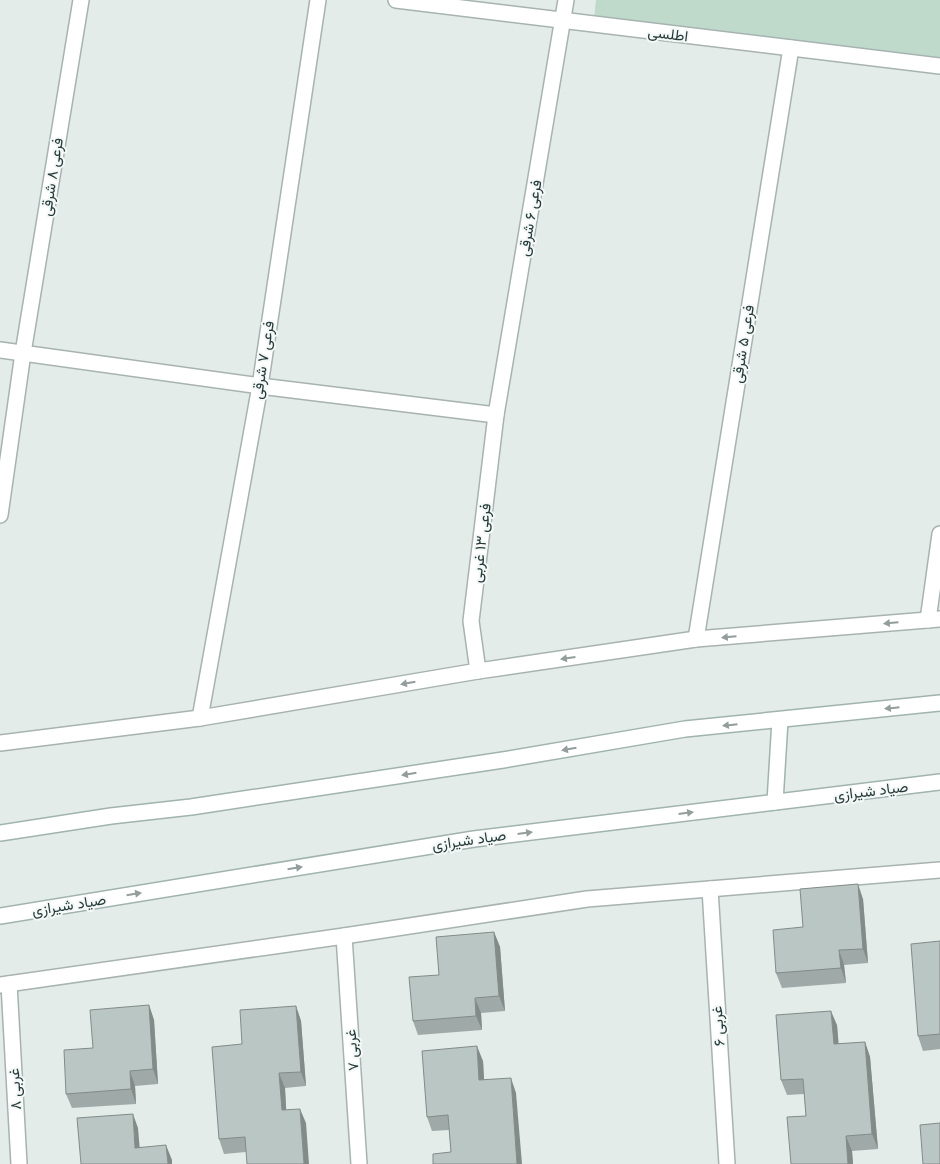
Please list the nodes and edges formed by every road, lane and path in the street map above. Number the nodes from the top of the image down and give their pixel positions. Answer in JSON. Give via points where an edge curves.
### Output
{"nodes":[{"id":1,"x":80,"y":0,"type":"edge"},
{"id":2,"x":318,"y":0,"type":"edge"},
{"id":3,"x":396,"y":0,"type":"edge"},
{"id":4,"x":566,"y":0,"type":"edge"},
{"id":5,"x":563,"y":22,"type":"junction"},
{"id":6,"x":791,"y":48,"type":"junction"},
{"id":7,"x":940,"y":66,"type":"edge"},
{"id":8,"x":0,"y":350,"type":"edge"},
{"id":9,"x":23,"y":353,"type":"junction"},
{"id":10,"x":260,"y":386,"type":"junction"},
{"id":11,"x":496,"y":415,"type":"junction"},
{"id":12,"x":0,"y":515,"type":"edge"},
{"id":13,"x":940,"y":534,"type":"edge"},
{"id":14,"x":934,"y":620,"type":"edge"},
{"id":15,"x":696,"y":639,"type":"junction"},
{"id":16,"x":478,"y":671,"type":"junction"},
{"id":17,"x":940,"y":702,"type":"edge"},
{"id":18,"x":200,"y":718,"type":"junction"},
{"id":19,"x":780,"y":720,"type":"junction"},
{"id":20,"x":0,"y":743,"type":"edge"},
{"id":21,"x":940,"y":782,"type":"edge"},
{"id":22,"x":775,"y":802,"type":"junction"},
{"id":23,"x":0,"y":833,"type":"edge"},
{"id":24,"x":940,"y":870,"type":"edge"},
{"id":25,"x":710,"y":888,"type":"junction"},
{"id":26,"x":0,"y":916,"type":"edge"},
{"id":27,"x":344,"y":936,"type":"junction"},
{"id":28,"x":4,"y":985,"type":"edge"},
{"id":29,"x":19,"y":1164,"type":"edge"},
{"id":30,"x":359,"y":1164,"type":"edge"},
{"id":31,"x":727,"y":1164,"type":"edge"}],
"edges":[{"from":1,"to":9,"type":"street","name":"فرعی ۸ شرقی"},
{"from":2,"to":10,"type":"street","name":"فرعی ۷ شرقی"},
{"from":3,"to":5,"type":"street","name":"اطلسی"},
{"from":4,"to":5,"type":"street","name":"فرعی ۶ شرقی"},
{"from":5,"to":6,"type":"street","name":"اطلسی"},
{"from":5,"to":11,"type":"street","name":"فرعی ۶ شرقی"},
{"from":6,"to":7,"type":"street","name":"اطلسی"},
{"from":6,"to":15,"type":"street","name":"فرعی ۵ شرقی"},
{"from":8,"to":9,"type":"street"},
{"from":9,"to":10,"type":"street"},
{"from":9,"to":12,"type":"street","name":"فرعی ۸ شرقی"},
{"from":10,"to":11,"type":"street"},
{"from":10,"to":18,"type":"street","name":"فرعی ۷ شرقی"},
{"from":11,"to":16,"type":"street","name":"فرعی ۱۳ غربی","via":[[472,621]]},
{"from":13,"to":14,"type":"street"},
{"from":14,"to":15,"type":"street","one_way":true},
{"from":15,"to":16,"type":"street","one_way":true},
{"from":16,"to":18,"type":"street","one_way":true},
{"from":17,"to":19,"type":"street","one_way":true},
{"from":18,"to":20,"type":"street"},
{"from":19,"to":22,"type":"street"},
{"from":19,"to":23,"type":"street","one_way":true,"via":[[685,729],[503,760]]},
{"from":21,"to":22,"type":"street","name":"صیاد شیرازی"},
{"from":26,"to":22,"type":"street","name":"صیاد شیرازی","one_way":true,"via":[[474,839]]},
{"from":24,"to":25,"type":"street"},
{"from":25,"to":27,"type":"street","via":[[587,899]]},
{"from":25,"to":31,"type":"street","name":"۶ غربی"},
{"from":27,"to":28,"type":"street"},
{"from":27,"to":30,"type":"street","name":"۷ غربی"},
{"from":28,"to":29,"type":"street","name":"۸ غربی"}]}
